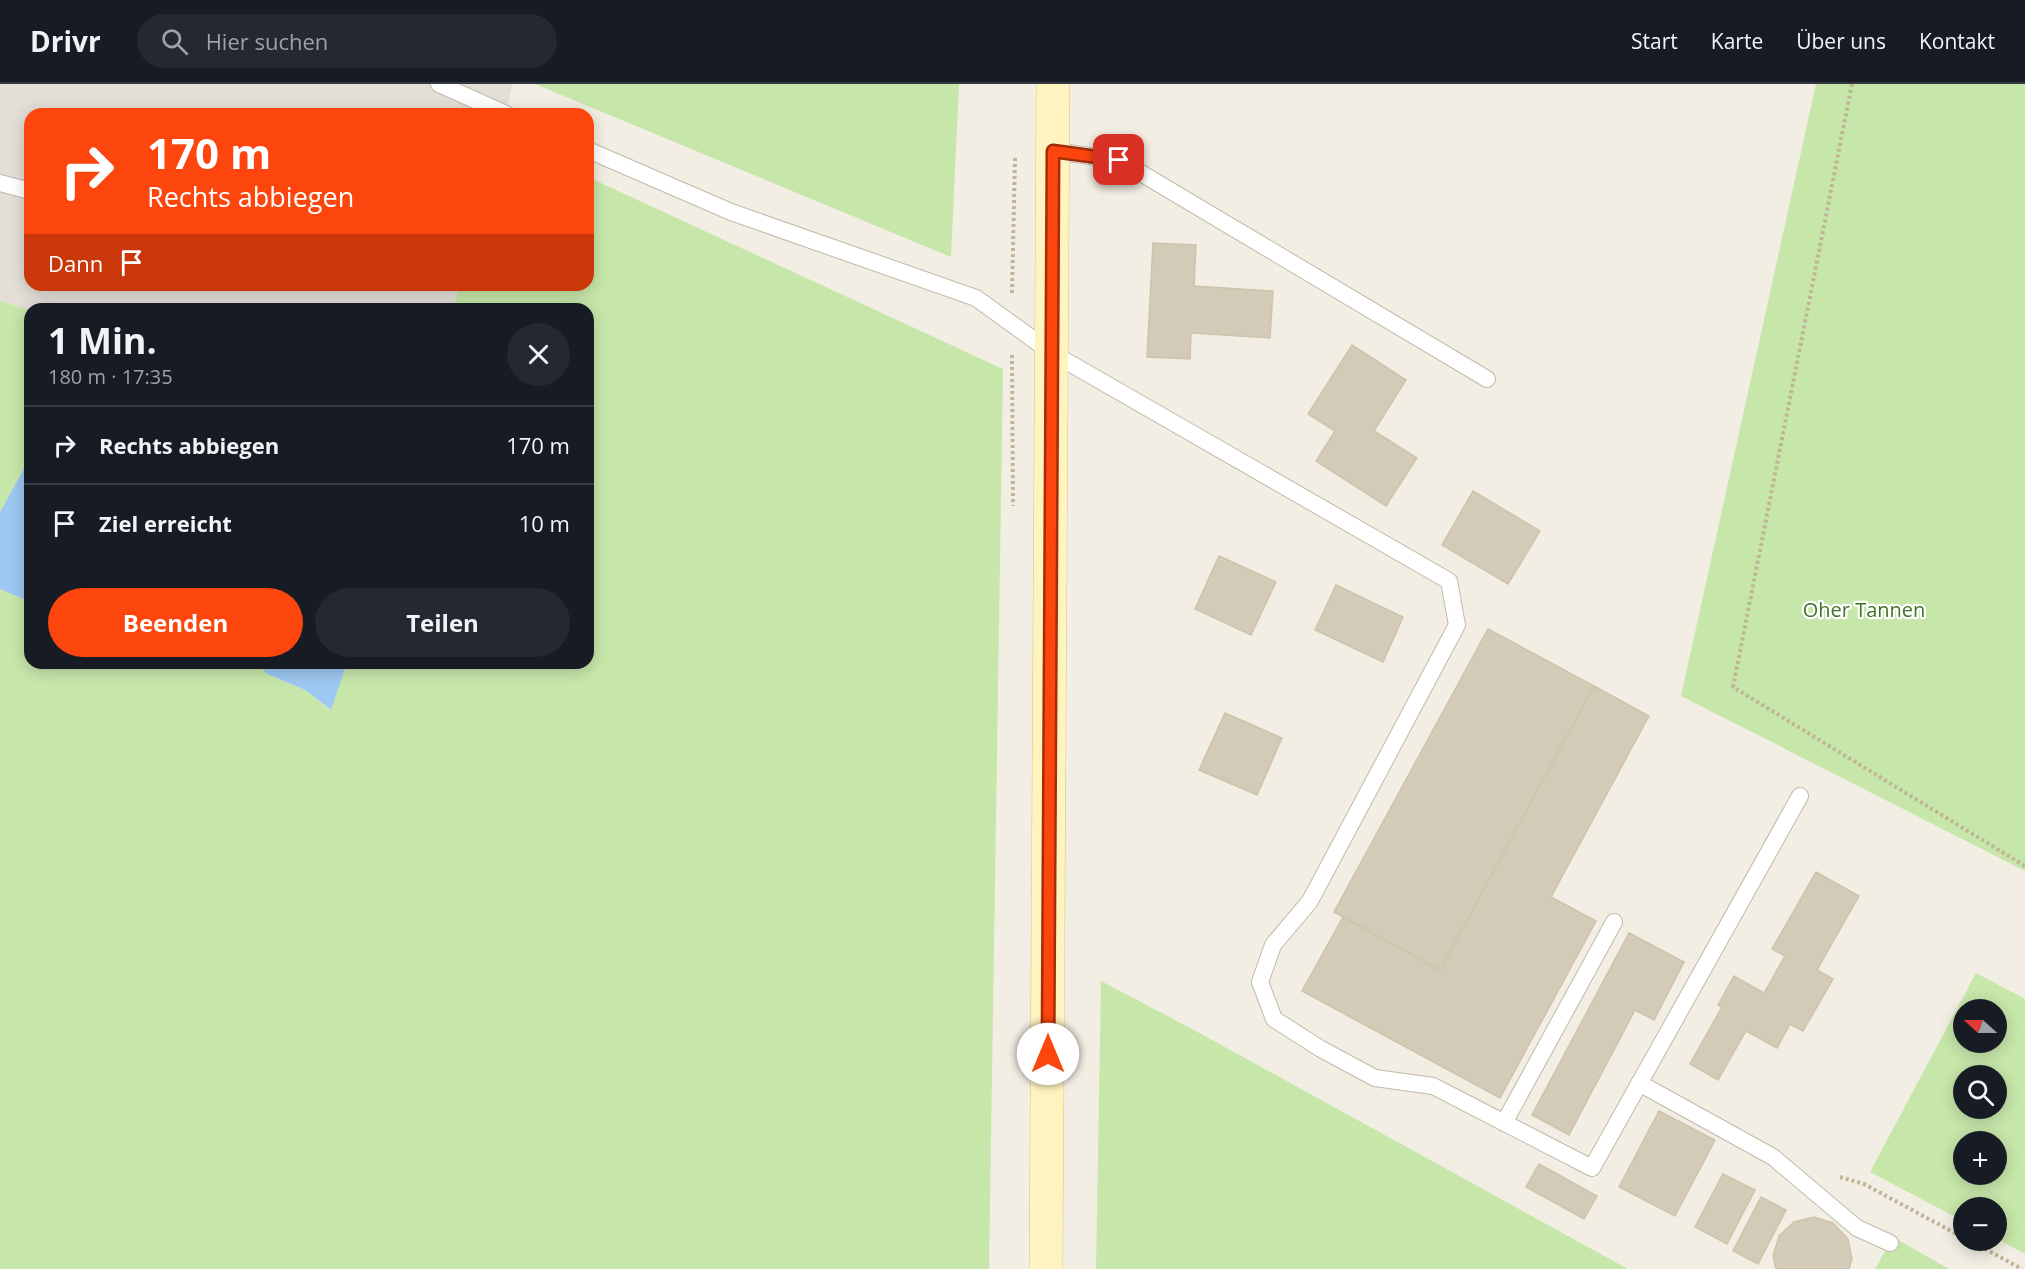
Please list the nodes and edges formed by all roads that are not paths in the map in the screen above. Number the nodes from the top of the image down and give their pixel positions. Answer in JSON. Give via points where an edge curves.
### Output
{"nodes":[{"id":1,"x":439,"y":84,"type":"edge"},
{"id":2,"x":1053,"y":84,"type":"edge"},
{"id":3,"x":493,"y":108,"type":"edge"},
{"id":4,"x":1053,"y":151,"type":"junction"},
{"id":5,"x":594,"y":153,"type":"edge"},
{"id":6,"x":0,"y":183,"type":"edge"},
{"id":7,"x":24,"y":189,"type":"edge"},
{"id":8,"x":1053,"y":353,"type":"junction"},
{"id":9,"x":1487,"y":379,"type":"dead end"},
{"id":10,"x":1800,"y":796,"type":"dead end"},
{"id":11,"x":1614,"y":922,"type":"dead end"},
{"id":12,"x":1639,"y":1083,"type":"junction"},
{"id":13,"x":1504,"y":1123,"type":"junction"},
{"id":14,"x":1890,"y":1243,"type":"dead end"},
{"id":15,"x":1046,"y":1269,"type":"edge"}],
"edges":[{"from":1,"to":3,"type":"lane"},
{"from":2,"to":4,"type":"main road"},
{"from":4,"to":8,"type":"main road"},
{"from":4,"to":9,"type":"lane","via":[[1119,160]]},
{"from":5,"to":8,"type":"lane","via":[[731,212],[976,298]]},
{"from":6,"to":7,"type":"lane"},
{"from":8,"to":13,"type":"lane","via":[[1449,581],[1457,626],[1310,901],[1273,945],[1260,982],[1274,1019],[1321,1049],[1375,1078],[1433,1086]]},
{"from":8,"to":15,"type":"main road"},
{"from":10,"to":12,"type":"lane"},
{"from":11,"to":13,"type":"lane"},
{"from":12,"to":13,"type":"lane","via":[[1592,1168]]},
{"from":12,"to":14,"type":"lane","via":[[1773,1156],[1857,1228]]}]}
